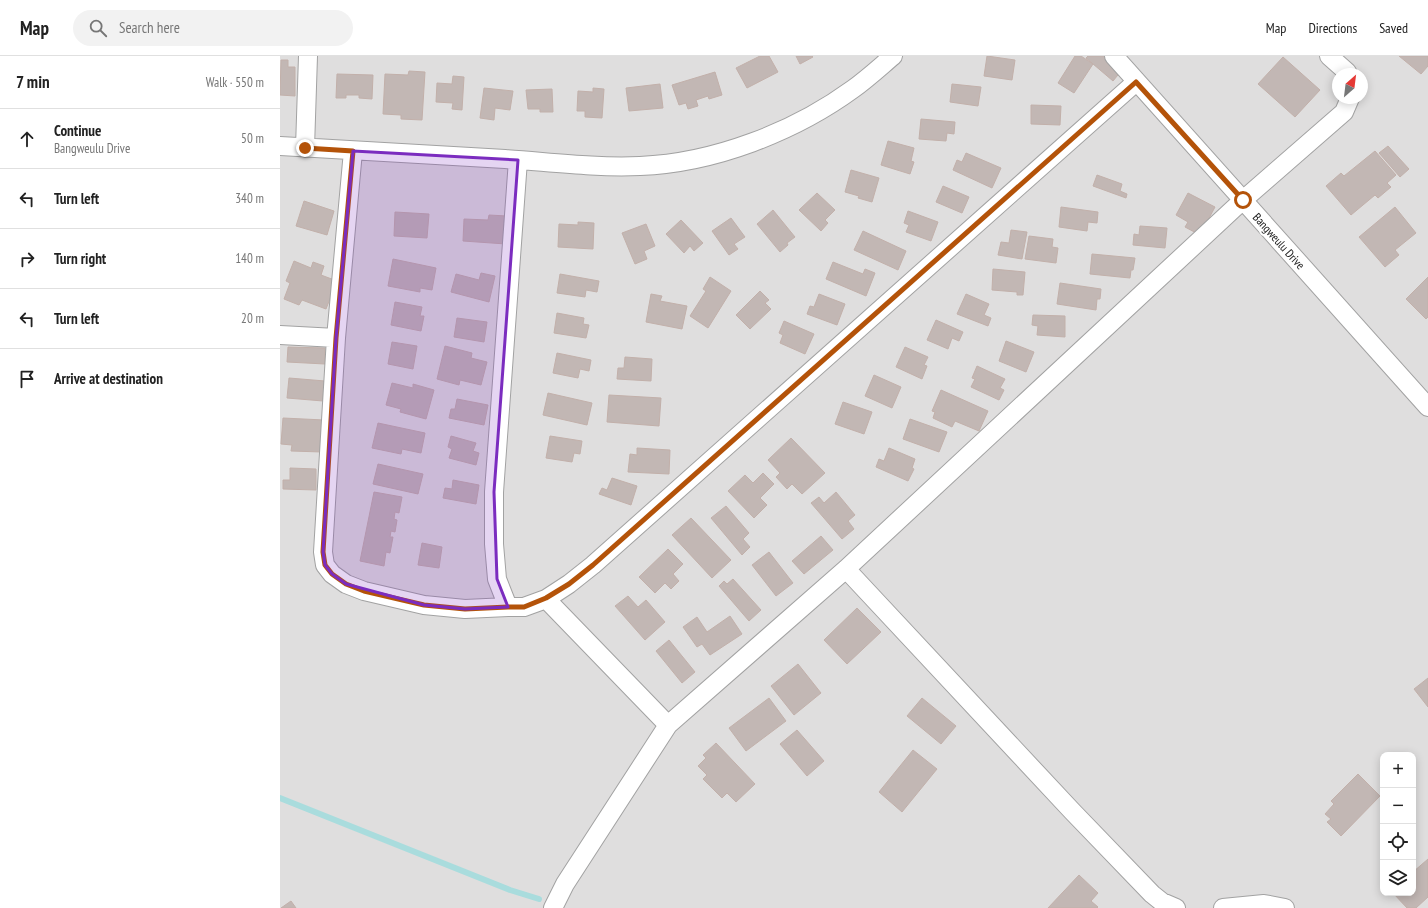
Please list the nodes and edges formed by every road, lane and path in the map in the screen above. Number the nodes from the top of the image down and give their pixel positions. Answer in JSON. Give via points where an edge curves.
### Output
{"nodes":[{"id":1,"x":308,"y":56,"type":"edge"},
{"id":2,"x":893,"y":56,"type":"edge"},
{"id":3,"x":1114,"y":56,"type":"edge"},
{"id":4,"x":1329,"y":56,"type":"edge"},
{"id":5,"x":1342,"y":68,"type":"edge"},
{"id":6,"x":1136,"y":82,"type":"junction"},
{"id":7,"x":1347,"y":104,"type":"edge"},
{"id":8,"x":280,"y":146,"type":"edge"},
{"id":9,"x":305,"y":148,"type":"junction"},
{"id":10,"x":353,"y":151,"type":"junction"},
{"id":11,"x":518,"y":160,"type":"junction"},
{"id":12,"x":1243,"y":200,"type":"junction"},
{"id":13,"x":280,"y":335,"type":"edge"},
{"id":14,"x":336,"y":338,"type":"junction"},
{"id":15,"x":1428,"y":408,"type":"edge"},
{"id":16,"x":846,"y":569,"type":"junction"},
{"id":17,"x":546,"y":598,"type":"junction"},
{"id":18,"x":508,"y":607,"type":"junction"},
{"id":19,"x":668,"y":725,"type":"junction"},
{"id":20,"x":553,"y":908,"type":"edge"},
{"id":21,"x":1176,"y":908,"type":"edge"},
{"id":22,"x":1223,"y":908,"type":"edge"},
{"id":23,"x":1285,"y":908,"type":"edge"}],
"edges":[{"from":1,"to":9,"type":"street"},
{"from":2,"to":11,"type":"street","via":[[853,89],[810,116],[770,135],[729,150],[689,160],[642,166],[594,166]]},
{"from":3,"to":6,"type":"street","name":"Bangweulu Drive"},
{"from":4,"to":5,"type":"street"},
{"from":6,"to":12,"type":"street","name":"Bangweulu Drive"},
{"from":6,"to":17,"type":"street","via":[[593,565]]},
{"from":7,"to":12,"type":"street","via":[[1344,112]]},
{"from":8,"to":9,"type":"street"},
{"from":9,"to":10,"type":"street"},
{"from":10,"to":11,"type":"street"},
{"from":10,"to":14,"type":"street"},
{"from":11,"to":18,"type":"street","via":[[494,492],[497,579]]},
{"from":12,"to":15,"type":"street","name":"Bangweulu Drive"},
{"from":12,"to":16,"type":"street"},
{"from":13,"to":14,"type":"street"},
{"from":14,"to":18,"type":"street","via":[[323,552],[325,565],[346,584],[364,591],[424,605],[465,609]]},
{"from":16,"to":19,"type":"street"},
{"from":16,"to":21,"type":"street","via":[[1072,812],[1152,894]]},
{"from":17,"to":18,"type":"street","via":[[524,607]]},
{"from":17,"to":19,"type":"street"},
{"from":19,"to":20,"type":"street","via":[[565,884]]},
{"from":22,"to":23,"type":"street","via":[[1264,904]]}]}
